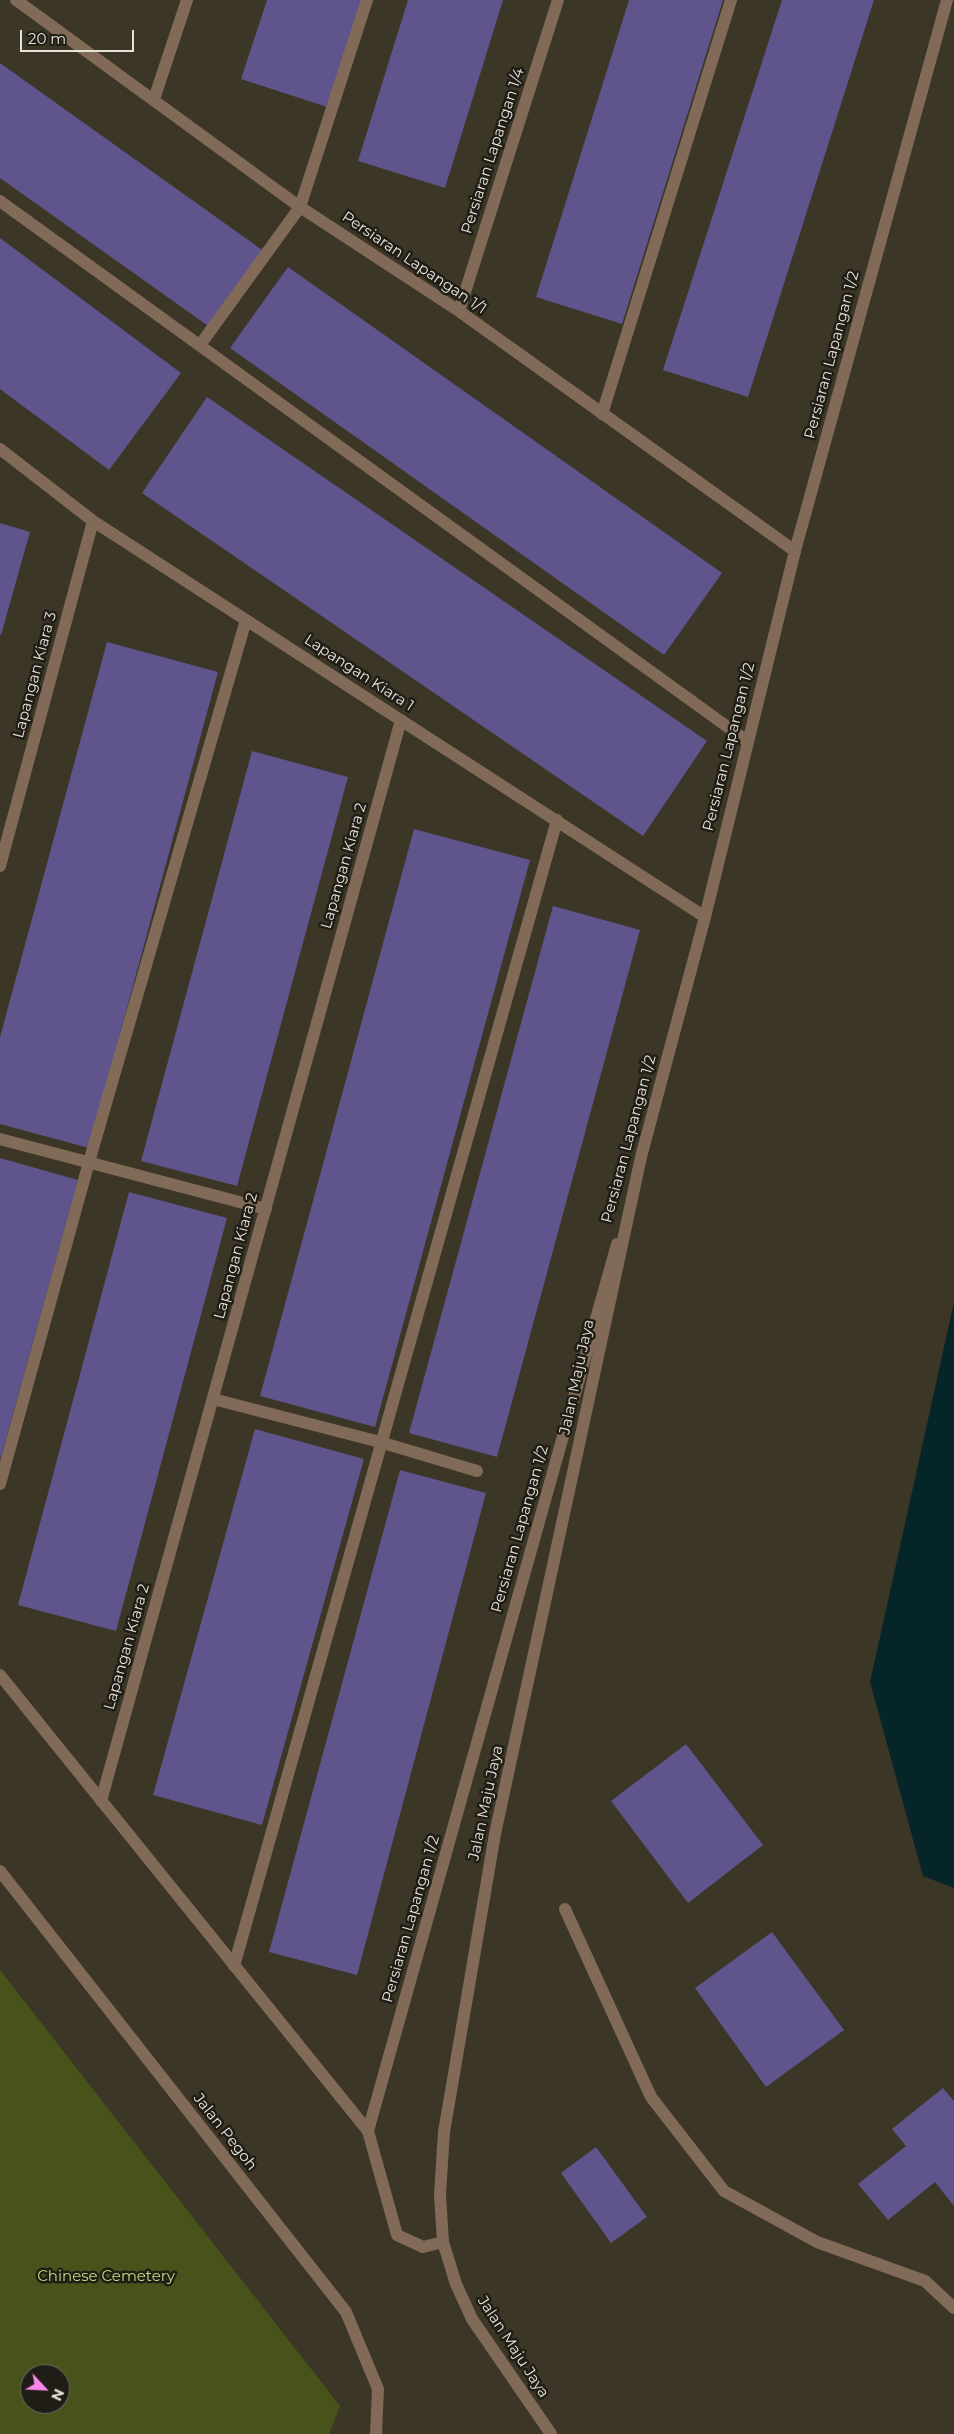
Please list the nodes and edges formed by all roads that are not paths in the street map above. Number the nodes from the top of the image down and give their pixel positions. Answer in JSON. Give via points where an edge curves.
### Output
{"nodes":[{"id":1,"x":16,"y":0,"type":"edge"},
{"id":2,"x":187,"y":0,"type":"edge"},
{"id":3,"x":367,"y":0,"type":"edge"},
{"id":4,"x":558,"y":0,"type":"edge"},
{"id":5,"x":731,"y":0,"type":"edge"},
{"id":6,"x":945,"y":1,"type":"edge"},
{"id":7,"x":154,"y":100,"type":"junction"},
{"id":8,"x":0,"y":201,"type":"edge"},
{"id":9,"x":300,"y":207,"type":"junction"},
{"id":10,"x":458,"y":311,"type":"junction"},
{"id":11,"x":200,"y":345,"type":"junction"},
{"id":12,"x":602,"y":414,"type":"junction"},
{"id":13,"x":0,"y":450,"type":"edge"},
{"id":14,"x":93,"y":521,"type":"junction"},
{"id":15,"x":795,"y":551,"type":"junction"},
{"id":16,"x":246,"y":620,"type":"junction"},
{"id":17,"x":401,"y":720,"type":"junction"},
{"id":18,"x":747,"y":741,"type":"junction"},
{"id":19,"x":556,"y":820,"type":"junction"},
{"id":20,"x":4,"y":836,"type":"edge"},
{"id":21,"x":0,"y":866,"type":"edge"},
{"id":22,"x":705,"y":917,"type":"junction"},
{"id":23,"x":0,"y":1139,"type":"edge"},
{"id":24,"x":641,"y":1157,"type":"junction"},
{"id":25,"x":90,"y":1162,"type":"junction"},
{"id":26,"x":266,"y":1209,"type":"junction"},
{"id":27,"x":213,"y":1398,"type":"junction"},
{"id":28,"x":380,"y":1442,"type":"junction"},
{"id":29,"x":477,"y":1471,"type":"dead end"},
{"id":30,"x":0,"y":1484,"type":"edge"},
{"id":31,"x":0,"y":1675,"type":"edge"},
{"id":32,"x":101,"y":1801,"type":"junction"},
{"id":33,"x":0,"y":1871,"type":"edge"},
{"id":34,"x":565,"y":1909,"type":"dead end"},
{"id":35,"x":234,"y":1966,"type":"junction"},
{"id":36,"x":368,"y":2131,"type":"junction"},
{"id":37,"x":443,"y":2242,"type":"junction"},
{"id":38,"x":954,"y":2308,"type":"edge"},
{"id":39,"x":376,"y":2434,"type":"edge"},
{"id":40,"x":551,"y":2434,"type":"edge"}],
"edges":[{"from":1,"to":7,"type":"street","name":"Persiaran Lapangan 1/1"},
{"from":2,"to":7,"type":"street"},
{"from":3,"to":9,"type":"street"},
{"from":4,"to":10,"type":"street","name":"Persiaran Lapangan 1/4"},
{"from":5,"to":12,"type":"street"},
{"from":6,"to":15,"type":"street","name":"Persiaran Lapangan 1/2"},
{"from":7,"to":9,"type":"street","name":"Persiaran Lapangan 1/1"},
{"from":8,"to":11,"type":"street"},
{"from":9,"to":10,"type":"street","name":"Persiaran Lapangan 1/1"},
{"from":9,"to":11,"type":"street"},
{"from":10,"to":12,"type":"street","name":"Persiaran Lapangan 1/1"},
{"from":11,"to":18,"type":"street"},
{"from":12,"to":15,"type":"street","name":"Persiaran Lapangan 1/1"},
{"from":13,"to":14,"type":"street","name":"Lapangan Kiara 1"},
{"from":14,"to":16,"type":"street","name":"Lapangan Kiara 1"},
{"from":14,"to":20,"type":"street","name":"Lapangan Kiara 3"},
{"from":15,"to":18,"type":"street","name":"Persiaran Lapangan 1/2"},
{"from":16,"to":17,"type":"street","name":"Lapangan Kiara 1"},
{"from":16,"to":25,"type":"street"},
{"from":17,"to":19,"type":"street","name":"Lapangan Kiara 1"},
{"from":17,"to":26,"type":"street","name":"Lapangan Kiara 2"},
{"from":18,"to":22,"type":"street","name":"Persiaran Lapangan 1/2"},
{"from":19,"to":22,"type":"street","name":"Lapangan Kiara 1"},
{"from":19,"to":28,"type":"street"},
{"from":20,"to":21,"type":"street","name":"Lapangan Kiara 3"},
{"from":22,"to":24,"type":"street","name":"Persiaran Lapangan 1/2"},
{"from":23,"to":25,"type":"street"},
{"from":24,"to":36,"type":"street","name":"Persiaran Lapangan 1/2"},
{"from":24,"to":37,"type":"street","name":"Jalan Maju Jaya","via":[[495,1834],[444,2132],[440,2195]]},
{"from":25,"to":26,"type":"street"},
{"from":25,"to":30,"type":"street"},
{"from":26,"to":27,"type":"street","name":"Lapangan Kiara 2"},
{"from":27,"to":28,"type":"street"},
{"from":27,"to":32,"type":"street","name":"Lapangan Kiara 2"},
{"from":28,"to":29,"type":"street"},
{"from":28,"to":35,"type":"street"},
{"from":31,"to":32,"type":"street"},
{"from":32,"to":35,"type":"street"},
{"from":33,"to":39,"type":"street","name":"Jalan Pegoh","via":[[346,2312],[378,2389]]},
{"from":34,"to":38,"type":"street","via":[[651,2097],[724,2192],[817,2242],[925,2282]]},
{"from":35,"to":36,"type":"street"},
{"from":36,"to":37,"type":"street","via":[[396,2234],[423,2247]]},
{"from":37,"to":40,"type":"street","name":"Jalan Maju Jaya","via":[[456,2284],[472,2319]]}]}
